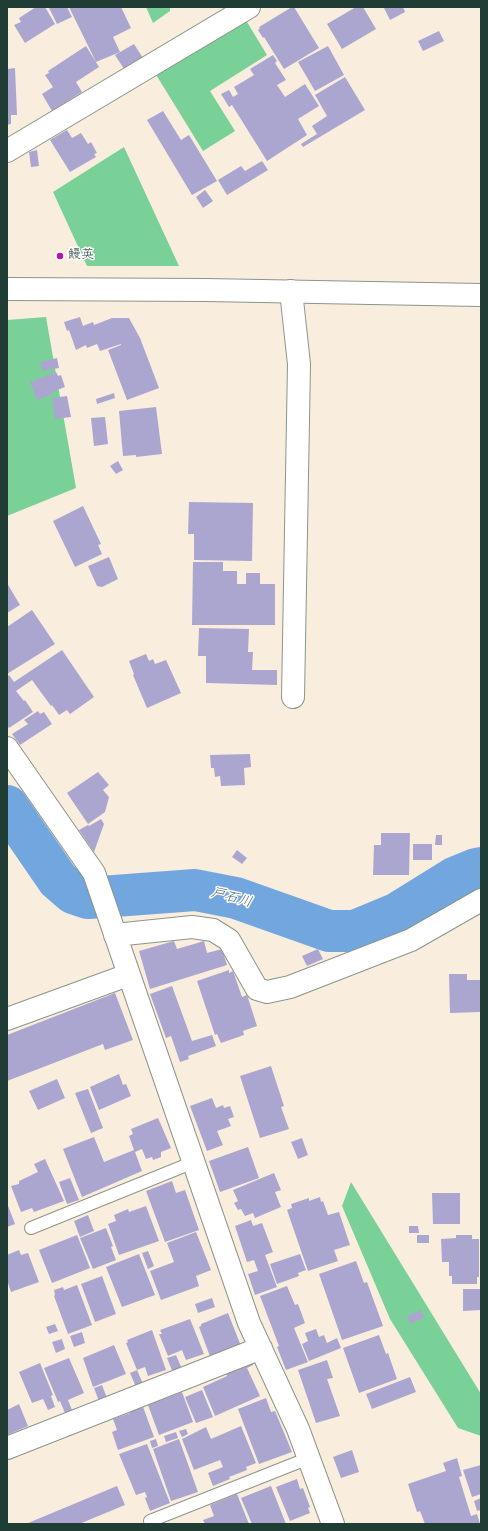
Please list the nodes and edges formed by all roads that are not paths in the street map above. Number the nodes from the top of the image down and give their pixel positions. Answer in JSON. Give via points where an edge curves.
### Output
{"nodes":[{"id":1,"x":249,"y":7,"type":"edge"},
{"id":2,"x":7,"y":151,"type":"edge"},
{"id":3,"x":7,"y":289,"type":"edge"},
{"id":4,"x":291,"y":291,"type":"junction"},
{"id":5,"x":481,"y":295,"type":"edge"},
{"id":6,"x":293,"y":697,"type":"dead end"},
{"id":7,"x":7,"y":748,"type":"edge"},
{"id":8,"x":481,"y":900,"type":"edge"},
{"id":9,"x":113,"y":930,"type":"junction"},
{"id":10,"x":128,"y":975,"type":"junction"},
{"id":11,"x":7,"y":1019,"type":"edge"},
{"id":12,"x":194,"y":1162,"type":"junction"},
{"id":13,"x":32,"y":1228,"type":"dead end"},
{"id":14,"x":261,"y":1348,"type":"junction"},
{"id":15,"x":7,"y":1448,"type":"edge"},
{"id":16,"x":309,"y":1458,"type":"junction"},
{"id":17,"x":150,"y":1521,"type":"dead end"},
{"id":18,"x":333,"y":1524,"type":"edge"}],
"edges":[{"from":1,"to":2,"type":"street"},
{"from":3,"to":4,"type":"street"},
{"from":4,"to":5,"type":"street"},
{"from":4,"to":6,"type":"street","via":[[298,364]]},
{"from":7,"to":9,"type":"street","via":[[94,873]]},
{"from":8,"to":9,"type":"street","via":[[411,940],[290,987],[267,992],[257,989],[229,940],[213,930],[192,927]]},
{"from":9,"to":10,"type":"street"},
{"from":10,"to":11,"type":"street"},
{"from":10,"to":12,"type":"street"},
{"from":12,"to":13,"type":"lane"},
{"from":12,"to":14,"type":"street","via":[[249,1323]]},
{"from":14,"to":15,"type":"street"},
{"from":14,"to":16,"type":"street"},
{"from":16,"to":17,"type":"lane"},
{"from":16,"to":18,"type":"street"}]}
